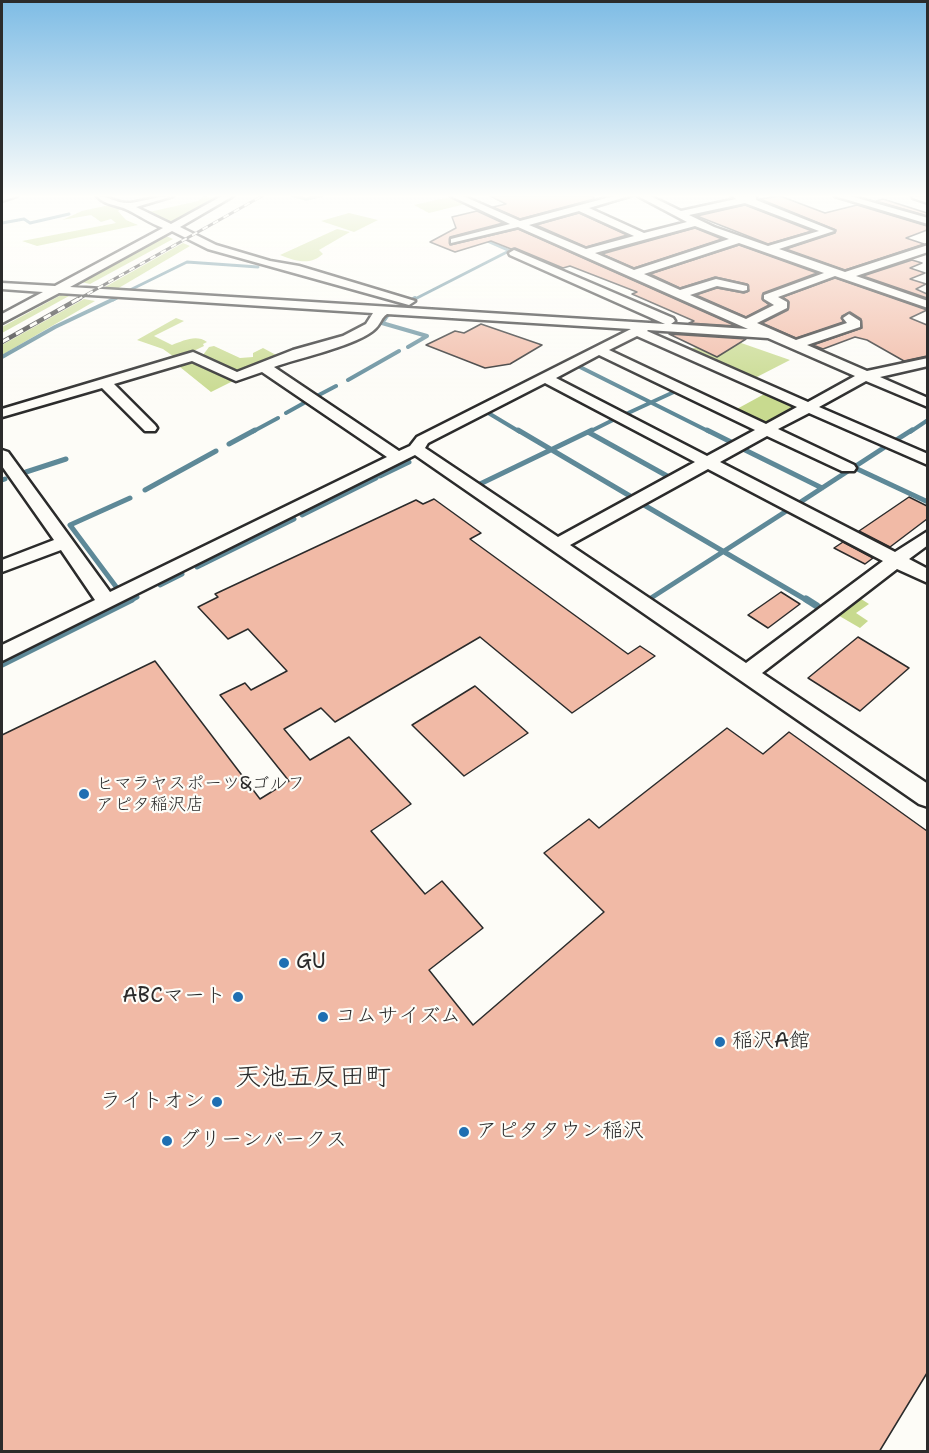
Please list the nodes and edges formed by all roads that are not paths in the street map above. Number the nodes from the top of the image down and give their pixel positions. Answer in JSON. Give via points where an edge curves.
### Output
{"nodes":[{"id":1,"x":107,"y":264,"type":"edge"},
{"id":2,"x":268,"y":264,"type":"edge"},
{"id":3,"x":539,"y":264,"type":"edge"},
{"id":4,"x":610,"y":264,"type":"edge"},
{"id":5,"x":666,"y":264,"type":"edge"},
{"id":6,"x":698,"y":264,"type":"edge"},
{"id":7,"x":811,"y":264,"type":"edge"},
{"id":8,"x":874,"y":264,"type":"edge"},
{"id":9,"x":703,"y":266,"type":"dead end"},
{"id":10,"x":634,"y":274,"type":"junction"},
{"id":11,"x":840,"y":274,"type":"junction"},
{"id":12,"x":2,"y":286,"type":"edge"},
{"id":13,"x":743,"y":288,"type":"dead end"},
{"id":14,"x":57,"y":290,"type":"junction"},
{"id":15,"x":680,"y":294,"type":"junction"},
{"id":16,"x":906,"y":297,"type":"junction"},
{"id":17,"x":887,"y":304,"type":"dead end"},
{"id":18,"x":927,"y":305,"type":"edge"},
{"id":19,"x":386,"y":309,"type":"junction"},
{"id":20,"x":443,"y":313,"type":"junction"},
{"id":21,"x":849,"y":318,"type":"dead end"},
{"id":22,"x":2,"y":319,"type":"edge"},
{"id":23,"x":746,"y":324,"type":"junction"},
{"id":24,"x":643,"y":328,"type":"junction"},
{"id":25,"x":686,"y":328,"type":"junction"},
{"id":26,"x":770,"y":334,"type":"junction"},
{"id":27,"x":795,"y":345,"type":"junction"},
{"id":28,"x":600,"y":351,"type":"junction"},
{"id":29,"x":927,"y":362,"type":"edge"},
{"id":30,"x":263,"y":366,"type":"junction"},
{"id":31,"x":865,"y":375,"type":"junction"},
{"id":32,"x":546,"y":378,"type":"junction"},
{"id":33,"x":104,"y":382,"type":"junction"},
{"id":34,"x":927,"y":403,"type":"edge"},
{"id":35,"x":808,"y":407,"type":"junction"},
{"id":36,"x":2,"y":413,"type":"edge"},
{"id":37,"x":150,"y":428,"type":"dead end"},
{"id":38,"x":766,"y":430,"type":"junction"},
{"id":39,"x":416,"y":449,"type":"junction"},
{"id":40,"x":2,"y":455,"type":"edge"},
{"id":41,"x":398,"y":458,"type":"junction"},
{"id":42,"x":927,"y":460,"type":"edge"},
{"id":43,"x":707,"y":462,"type":"junction"},
{"id":44,"x":848,"y":468,"type":"dead end"},
{"id":45,"x":927,"y":536,"type":"edge"},
{"id":46,"x":64,"y":543,"type":"junction"},
{"id":47,"x":556,"y":545,"type":"junction"},
{"id":48,"x":896,"y":560,"type":"junction"},
{"id":49,"x":2,"y":566,"type":"edge"},
{"id":50,"x":927,"y":576,"type":"edge"},
{"id":51,"x":107,"y":602,"type":"junction"},
{"id":52,"x":2,"y":654,"type":"edge"},
{"id":53,"x":745,"y":675,"type":"junction"},
{"id":54,"x":927,"y":797,"type":"edge"}],
"edges":[{"from":1,"to":14,"type":"street"},
{"from":2,"to":20,"type":"street","via":[[295,268]]},
{"from":3,"to":25,"type":"street"},
{"from":4,"to":10,"type":"street"},
{"from":5,"to":10,"type":"street"},
{"from":6,"to":9,"type":"street"},
{"from":7,"to":11,"type":"street"},
{"from":8,"to":11,"type":"street"},
{"from":10,"to":15,"type":"street"},
{"from":11,"to":16,"type":"street"},
{"from":11,"to":23,"type":"street","via":[[768,297],[783,305]]},
{"from":12,"to":14,"type":"street"},
{"from":13,"to":15,"type":"street","via":[[716,282]]},
{"from":14,"to":19,"type":"street"},
{"from":14,"to":22,"type":"street"},
{"from":15,"to":23,"type":"street"},
{"from":16,"to":17,"type":"street"},
{"from":16,"to":18,"type":"street"},
{"from":19,"to":20,"type":"street"},
{"from":19,"to":30,"type":"street","via":[[371,326],[348,339]]},
{"from":20,"to":24,"type":"street"},
{"from":21,"to":27,"type":"street","via":[[856,324]]},
{"from":23,"to":26,"type":"street"},
{"from":24,"to":25,"type":"street"},
{"from":24,"to":28,"type":"street"},
{"from":24,"to":35,"type":"street"},
{"from":25,"to":26,"type":"street"},
{"from":26,"to":27,"type":"street"},
{"from":27,"to":31,"type":"street"},
{"from":28,"to":32,"type":"street"},
{"from":28,"to":38,"type":"street"},
{"from":29,"to":31,"type":"street"},
{"from":30,"to":33,"type":"street","via":[[236,377],[193,356]]},
{"from":30,"to":41,"type":"street"},
{"from":31,"to":34,"type":"street"},
{"from":31,"to":35,"type":"street"},
{"from":32,"to":39,"type":"street","via":[[422,440]]},
{"from":32,"to":43,"type":"street"},
{"from":33,"to":36,"type":"street"},
{"from":33,"to":37,"type":"street"},
{"from":35,"to":38,"type":"street"},
{"from":35,"to":42,"type":"street"},
{"from":38,"to":43,"type":"street"},
{"from":38,"to":44,"type":"street"},
{"from":39,"to":41,"type":"street"},
{"from":39,"to":47,"type":"street"},
{"from":40,"to":46,"type":"street"},
{"from":41,"to":51,"type":"street"},
{"from":43,"to":47,"type":"street"},
{"from":43,"to":48,"type":"street"},
{"from":45,"to":48,"type":"street"},
{"from":46,"to":49,"type":"street"},
{"from":46,"to":51,"type":"street"},
{"from":47,"to":53,"type":"street"},
{"from":48,"to":50,"type":"street"},
{"from":48,"to":53,"type":"street"},
{"from":51,"to":52,"type":"street"},
{"from":53,"to":54,"type":"street"}]}
